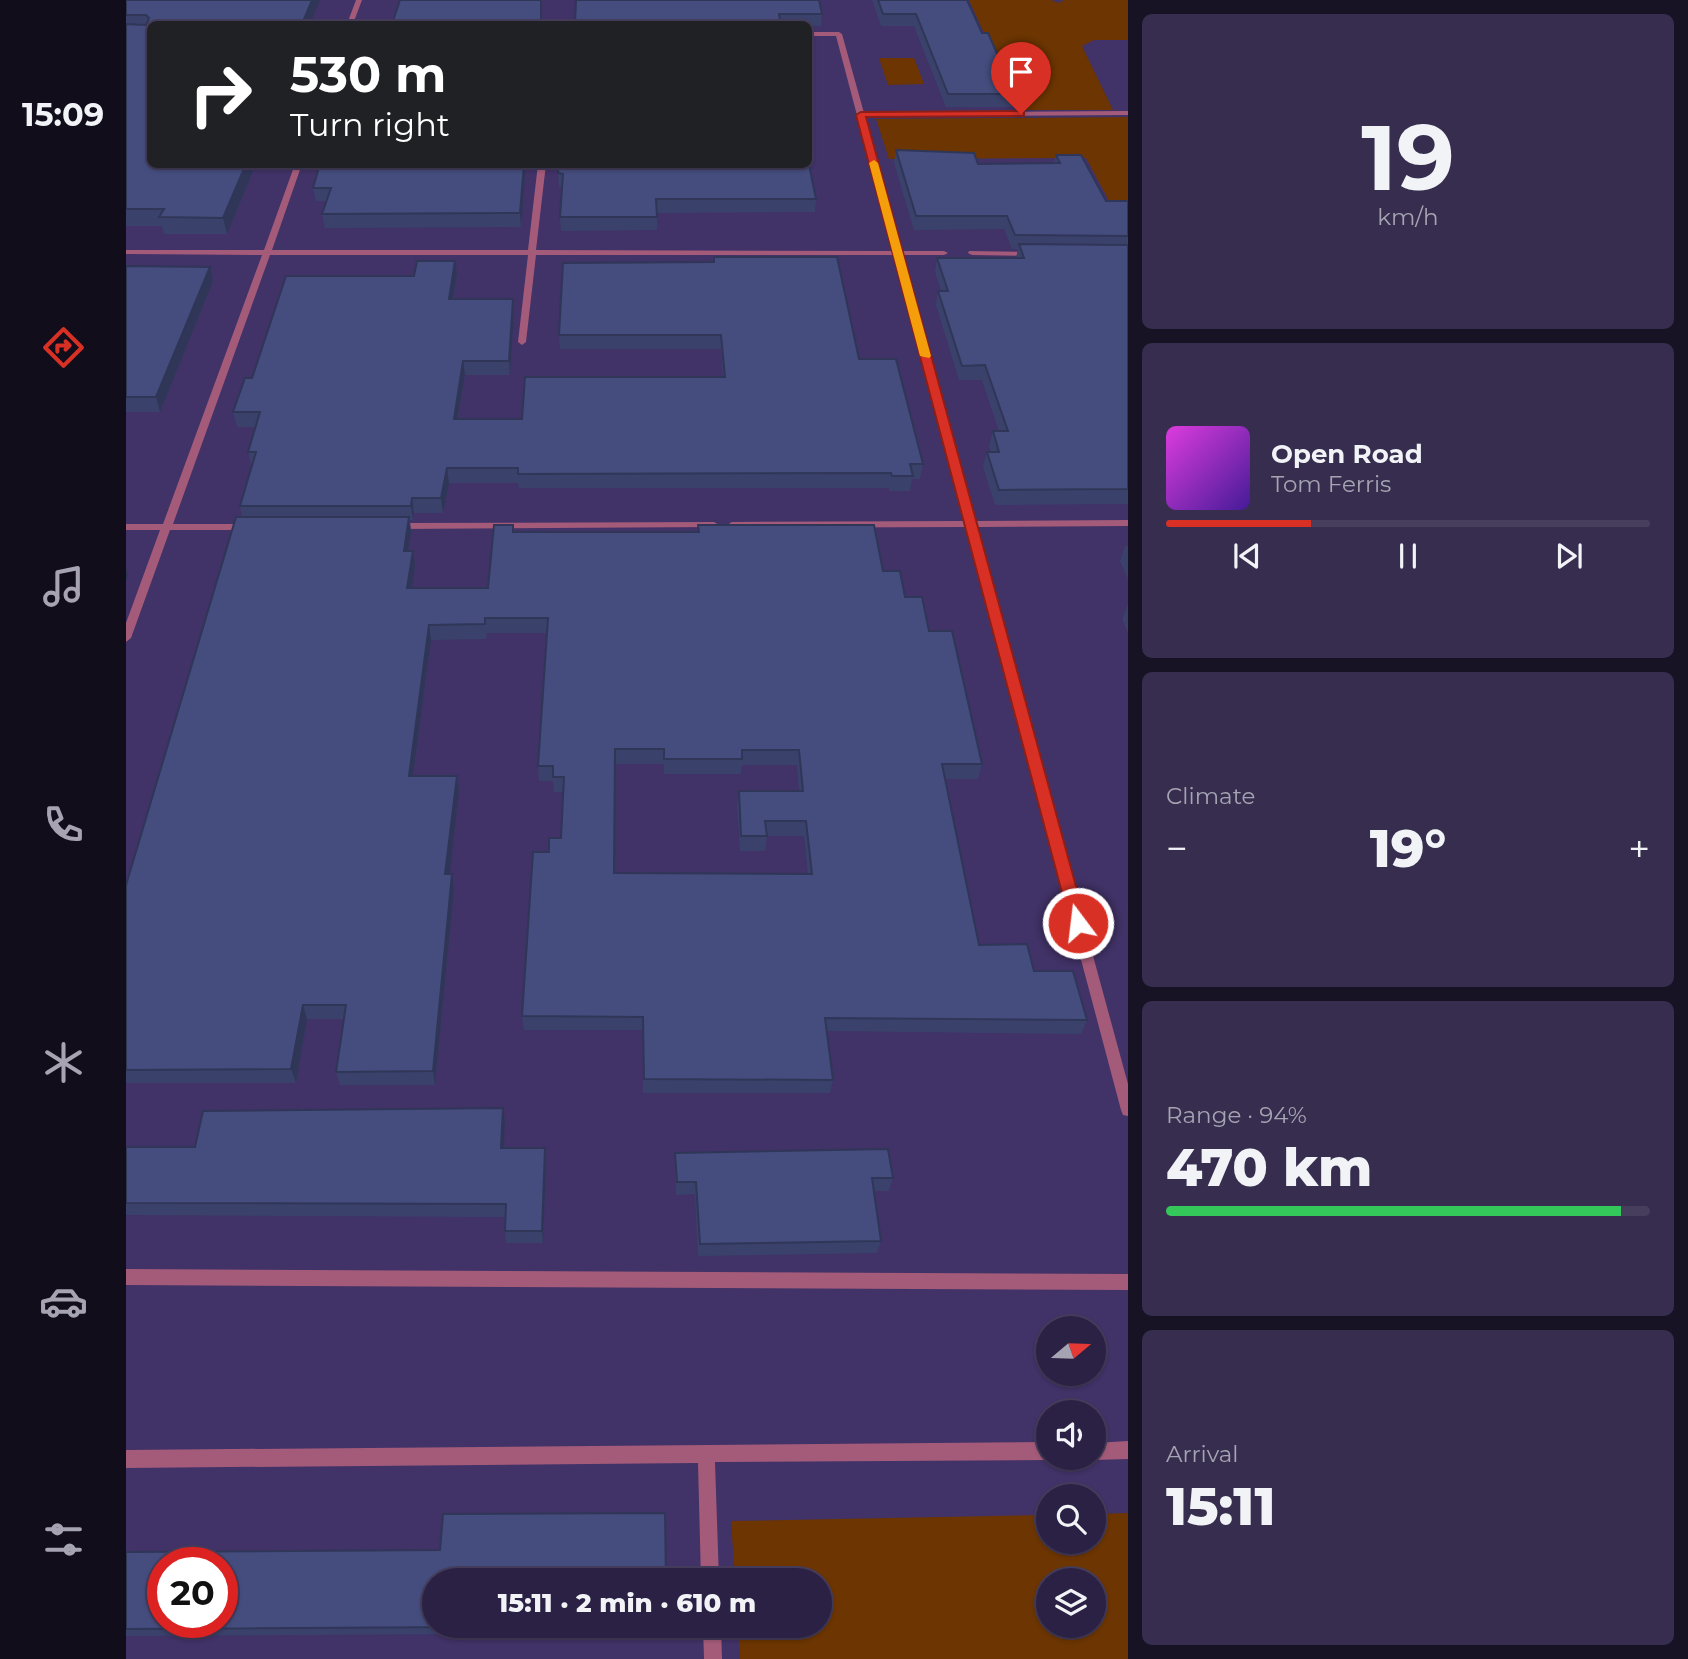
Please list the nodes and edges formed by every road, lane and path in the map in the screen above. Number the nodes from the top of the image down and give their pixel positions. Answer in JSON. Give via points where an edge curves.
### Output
{"nodes":[{"id":1,"x":359,"y":0,"type":"edge"},
{"id":2,"x":351,"y":21,"type":"edge"},
{"id":3,"x":812,"y":34,"type":"edge"},
{"id":4,"x":1128,"y":113,"type":"edge"},
{"id":5,"x":861,"y":115,"type":"junction"},
{"id":6,"x":298,"y":168,"type":"edge"},
{"id":7,"x":542,"y":168,"type":"edge"},
{"id":8,"x":126,"y":252,"type":"edge"},
{"id":9,"x":267,"y":252,"type":"junction"},
{"id":10,"x":532,"y":253,"type":"junction"},
{"id":11,"x":898,"y":253,"type":"junction"},
{"id":12,"x":944,"y":253,"type":"dead end"},
{"id":13,"x":972,"y":253,"type":"dead end"},
{"id":14,"x":1037,"y":254,"type":"edge"},
{"id":15,"x":522,"y":342,"type":"dead end"},
{"id":16,"x":1128,"y":523,"type":"edge"},
{"id":17,"x":971,"y":524,"type":"junction"},
{"id":18,"x":388,"y":526,"type":"edge"},
{"id":19,"x":126,"y":527,"type":"edge"},
{"id":20,"x":166,"y":527,"type":"junction"},
{"id":21,"x":264,"y":527,"type":"edge"},
{"id":22,"x":126,"y":638,"type":"edge"},
{"id":23,"x":1128,"y":1110,"type":"edge"},
{"id":24,"x":126,"y":1277,"type":"edge"},
{"id":25,"x":1128,"y":1282,"type":"edge"},
{"id":26,"x":1128,"y":1450,"type":"edge"},
{"id":27,"x":1036,"y":1451,"type":"edge"},
{"id":28,"x":1106,"y":1451,"type":"edge"},
{"id":29,"x":706,"y":1454,"type":"junction"},
{"id":30,"x":126,"y":1459,"type":"edge"},
{"id":31,"x":710,"y":1568,"type":"edge"},
{"id":32,"x":712,"y":1638,"type":"edge"},
{"id":33,"x":713,"y":1659,"type":"edge"}],
"edges":[{"from":1,"to":2,"type":"lane"},
{"from":3,"to":5,"type":"lane","via":[[839,34]]},
{"from":4,"to":5,"type":"lane"},
{"from":5,"to":11,"type":"lane"},
{"from":6,"to":9,"type":"lane"},
{"from":7,"to":10,"type":"lane"},
{"from":8,"to":9,"type":"lane"},
{"from":9,"to":10,"type":"lane"},
{"from":9,"to":20,"type":"lane"},
{"from":10,"to":11,"type":"lane"},
{"from":10,"to":15,"type":"lane"},
{"from":11,"to":12,"type":"lane"},
{"from":11,"to":17,"type":"lane"},
{"from":13,"to":14,"type":"lane"},
{"from":16,"to":17,"type":"lane"},
{"from":17,"to":18,"type":"lane"},
{"from":17,"to":23,"type":"lane"},
{"from":19,"to":20,"type":"lane"},
{"from":20,"to":21,"type":"lane"},
{"from":20,"to":22,"type":"lane"},
{"from":24,"to":25,"type":"lane"},
{"from":26,"to":28,"type":"lane"},
{"from":27,"to":29,"type":"lane"},
{"from":29,"to":30,"type":"lane"},
{"from":29,"to":31,"type":"lane"},
{"from":32,"to":33,"type":"lane"}]}
